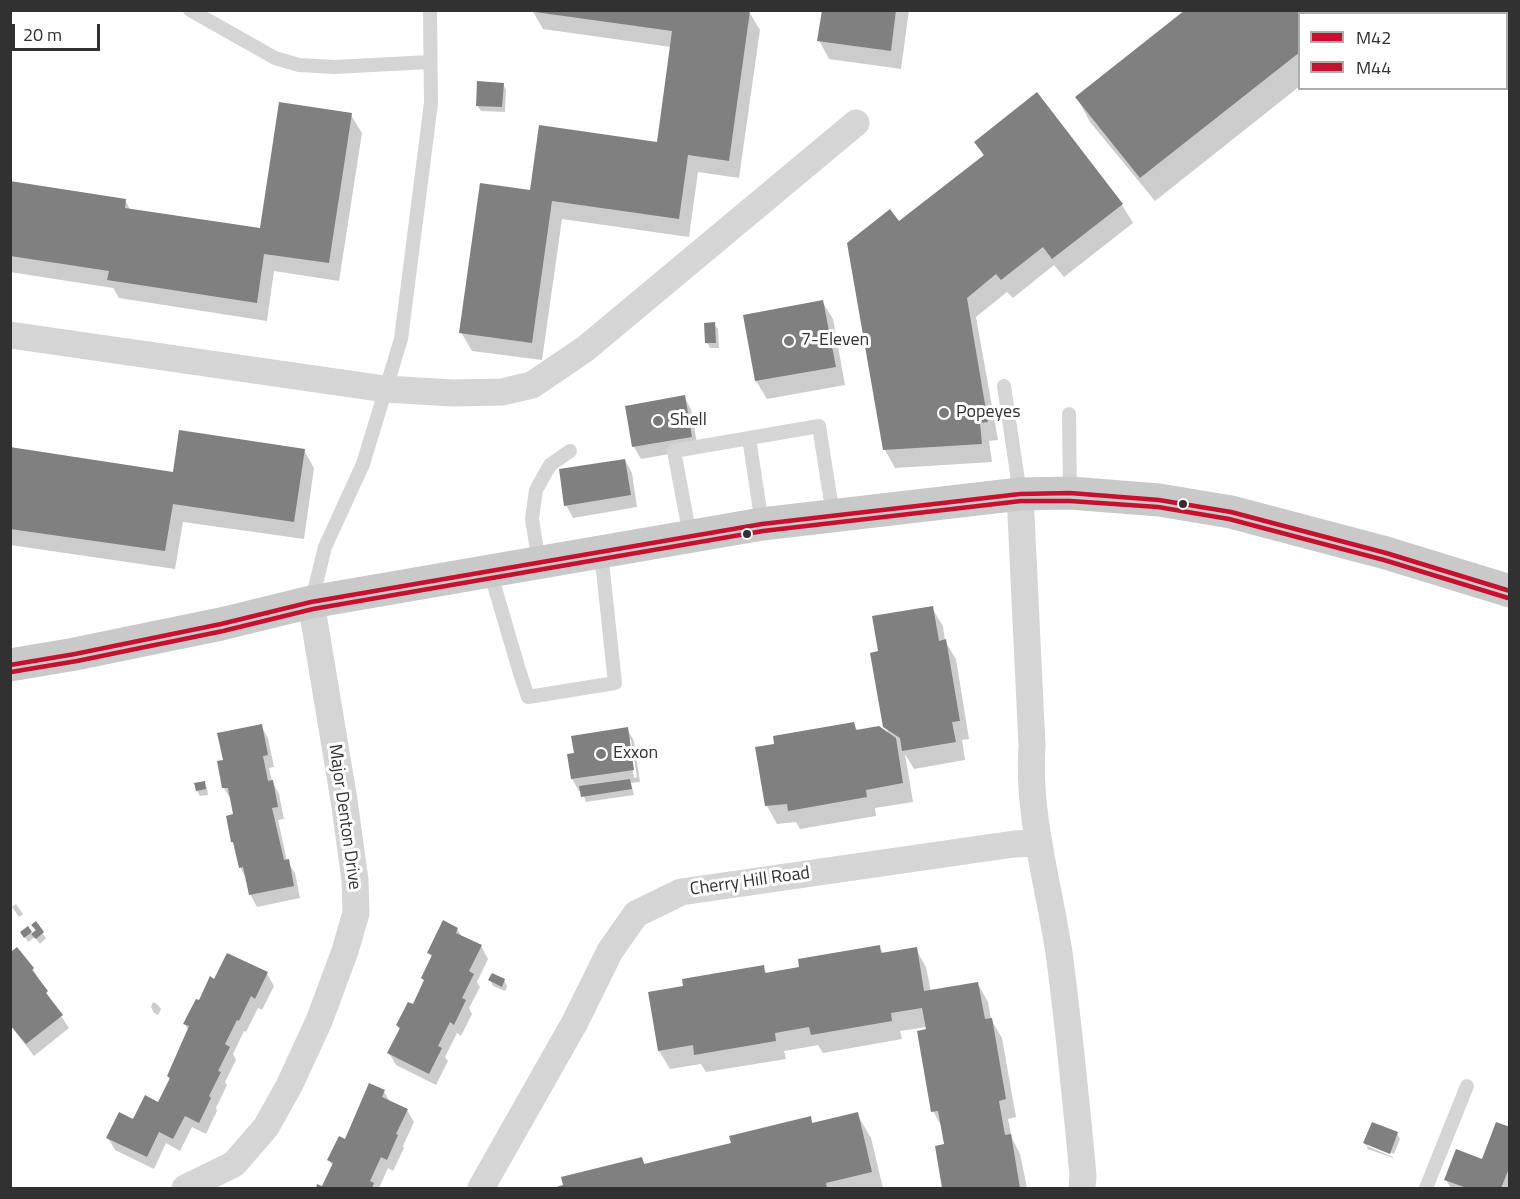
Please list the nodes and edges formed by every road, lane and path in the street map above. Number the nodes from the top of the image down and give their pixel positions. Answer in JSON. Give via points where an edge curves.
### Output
{"nodes":[{"id":1,"x":190,"y":10,"type":"edge"},
{"id":2,"x":430,"y":10,"type":"edge"},
{"id":3,"x":430,"y":62,"type":"junction"},
{"id":4,"x":856,"y":123,"type":"dead end"},
{"id":5,"x":10,"y":335,"type":"edge"},
{"id":6,"x":1004,"y":386,"type":"dead end"},
{"id":7,"x":385,"y":389,"type":"junction"},
{"id":8,"x":1069,"y":414,"type":"dead end"},
{"id":9,"x":749,"y":438,"type":"junction"},
{"id":10,"x":570,"y":450,"type":"dead end"},
{"id":11,"x":1070,"y":493,"type":"junction"},
{"id":12,"x":1020,"y":494,"type":"junction"},
{"id":13,"x":833,"y":515,"type":"junction"},
{"id":14,"x":762,"y":524,"type":"junction"},
{"id":15,"x":690,"y":537,"type":"junction"},
{"id":16,"x":601,"y":552,"type":"junction"},
{"id":17,"x":539,"y":563,"type":"junction"},
{"id":18,"x":490,"y":571,"type":"junction"},
{"id":19,"x":1509,"y":591,"type":"edge"},
{"id":20,"x":311,"y":602,"type":"junction"},
{"id":21,"x":10,"y":665,"type":"edge"},
{"id":22,"x":1039,"y":843,"type":"junction"},
{"id":23,"x":1467,"y":1086,"type":"dead end"},
{"id":24,"x":185,"y":1188,"type":"edge"},
{"id":25,"x":482,"y":1188,"type":"edge"},
{"id":26,"x":1082,"y":1188,"type":"edge"},
{"id":27,"x":1426,"y":1188,"type":"edge"}],
"edges":[{"from":1,"to":3,"type":"lane","via":[[275,58],[299,65]]},
{"from":2,"to":3,"type":"lane"},
{"from":3,"to":7,"type":"lane","via":[[431,104],[401,339]]},
{"from":4,"to":7,"type":"street","via":[[585,349],[532,385],[502,392]]},
{"from":5,"to":7,"type":"street"},
{"from":6,"to":12,"type":"lane"},
{"from":7,"to":20,"type":"lane","via":[[363,464],[325,547]]},
{"from":8,"to":11,"type":"lane"},
{"from":9,"to":13,"type":"lane","via":[[819,426]]},
{"from":9,"to":14,"type":"lane"},
{"from":9,"to":15,"type":"lane","via":[[674,451]]},
{"from":10,"to":17,"type":"lane","via":[[550,465],[536,490],[532,519]]},
{"from":11,"to":12,"type":"main road"},
{"from":11,"to":19,"type":"main road","via":[[1159,500],[1231,512]]},
{"from":12,"to":13,"type":"main road"},
{"from":12,"to":22,"type":"street","via":[[1030,770]]},
{"from":13,"to":14,"type":"main road"},
{"from":14,"to":15,"type":"main road"},
{"from":15,"to":16,"type":"main road"},
{"from":16,"to":17,"type":"main road"},
{"from":16,"to":18,"type":"lane","via":[[615,683],[528,697]]},
{"from":17,"to":18,"type":"main road"},
{"from":18,"to":20,"type":"main road"},
{"from":20,"to":21,"type":"main road","via":[[221,624]]},
{"from":20,"to":24,"type":"street","name":"Major Denton Drive","via":[[349,834],[356,913],[320,1021],[266,1127],[234,1164]]},
{"from":22,"to":25,"type":"street","name":"Cherry Hill Road","via":[[681,892],[636,914],[609,951],[575,1022]]},
{"from":22,"to":26,"type":"street","via":[[1059,952]]},
{"from":23,"to":27,"type":"lane"}]}
